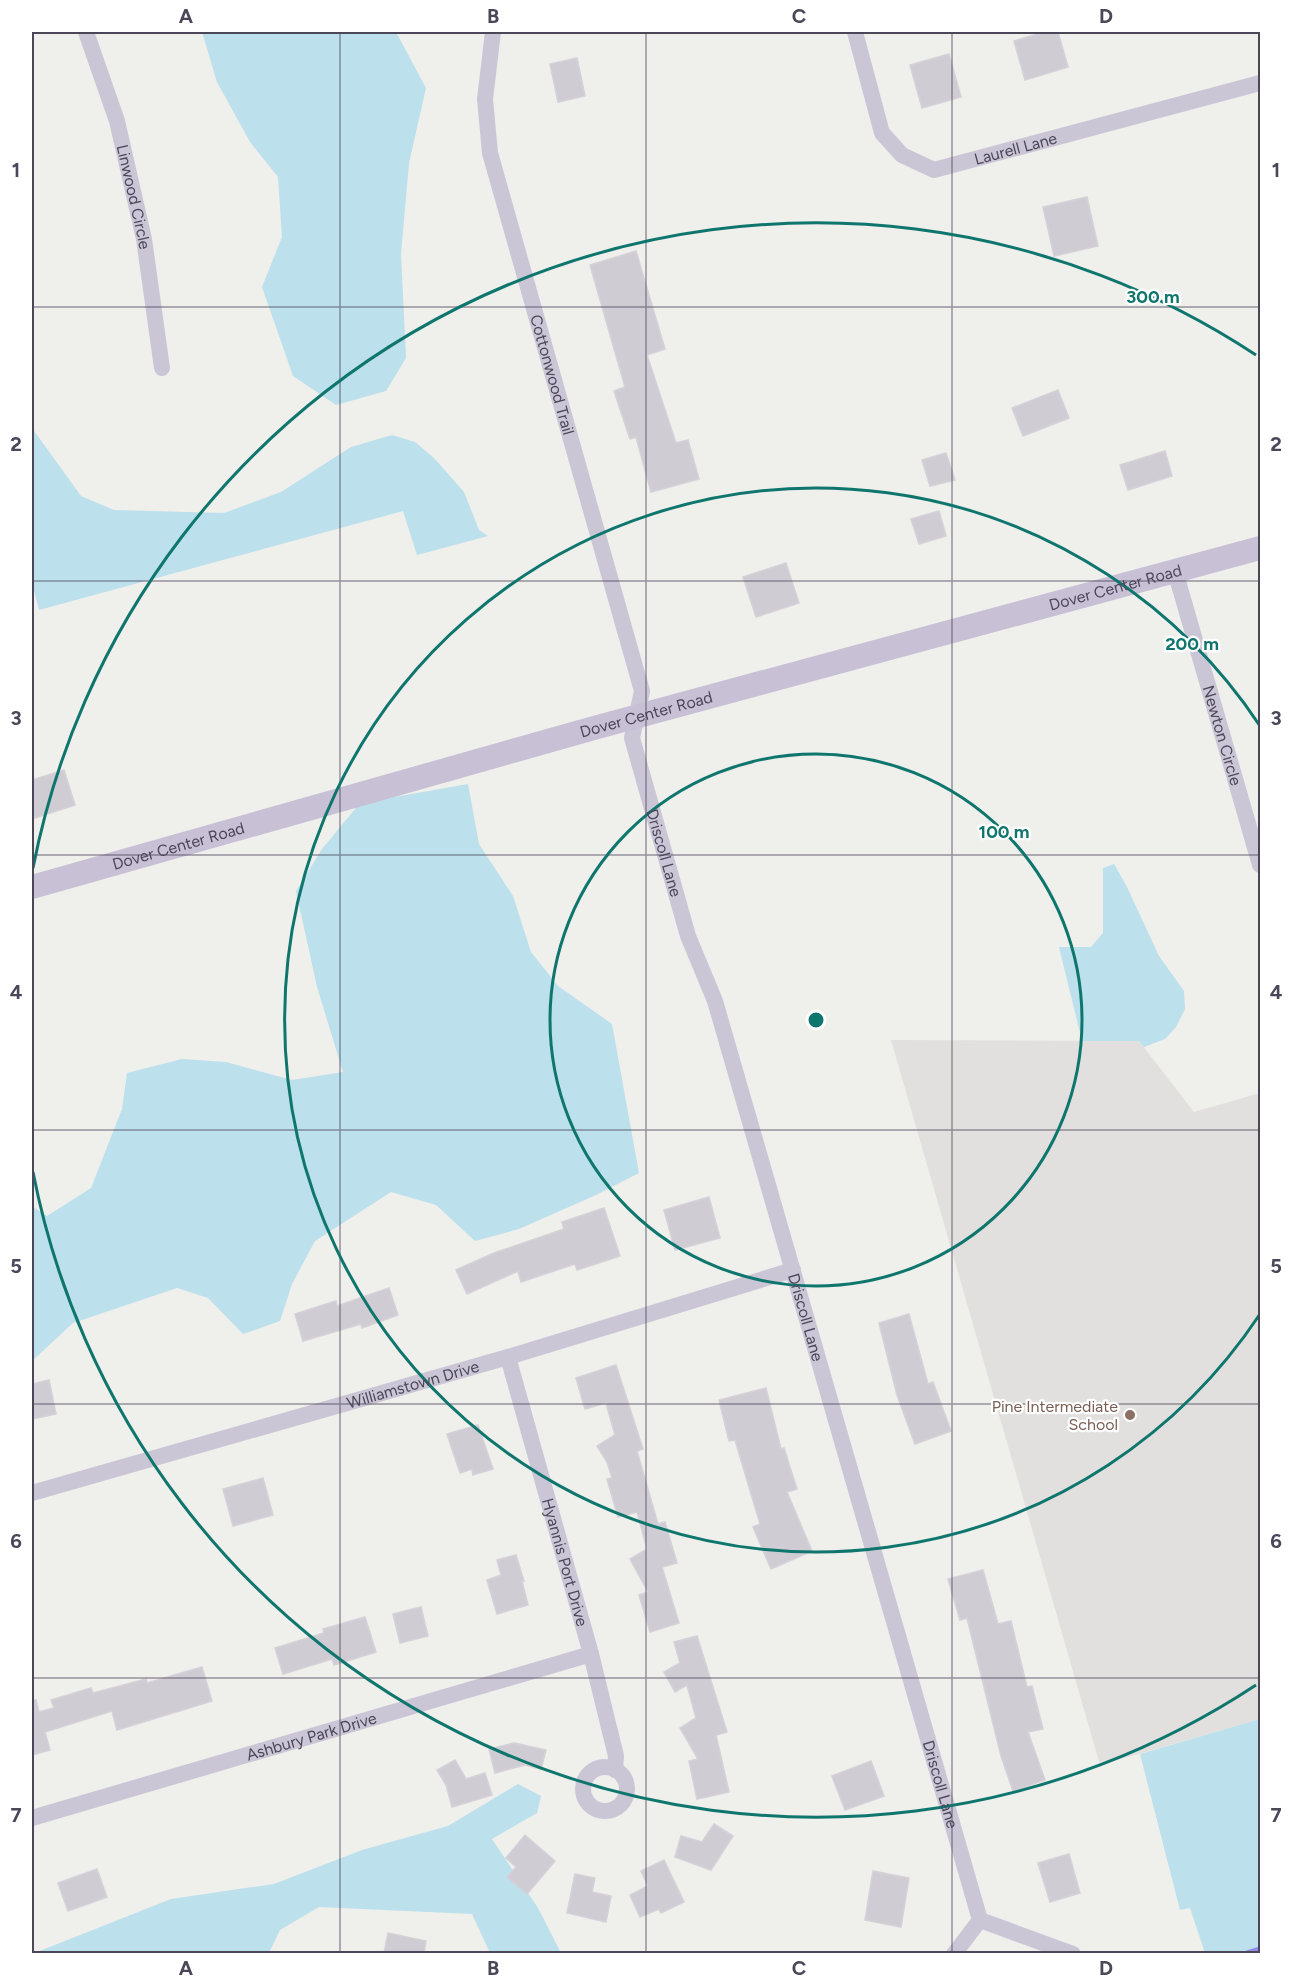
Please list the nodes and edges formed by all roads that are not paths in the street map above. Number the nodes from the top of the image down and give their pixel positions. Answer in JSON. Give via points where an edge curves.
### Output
{"nodes":[{"id":1,"x":86,"y":32,"type":"edge"},
{"id":2,"x":493,"y":32,"type":"edge"},
{"id":3,"x":855,"y":32,"type":"edge"},
{"id":4,"x":1260,"y":83,"type":"edge"},
{"id":5,"x":162,"y":368,"type":"dead end"},
{"id":6,"x":1260,"y":548,"type":"edge"},
{"id":7,"x":1175,"y":571,"type":"junction"},
{"id":8,"x":638,"y":716,"type":"junction"},
{"id":9,"x":1260,"y":865,"type":"edge"},
{"id":10,"x":32,"y":887,"type":"edge"},
{"id":11,"x":793,"y":1270,"type":"junction"},
{"id":12,"x":508,"y":1357,"type":"junction"},
{"id":13,"x":32,"y":1493,"type":"edge"},
{"id":14,"x":591,"y":1654,"type":"junction"},
{"id":15,"x":615,"y":1770,"type":"dead end"},
{"id":16,"x":32,"y":1818,"type":"edge"},
{"id":17,"x":980,"y":1920,"type":"junction"},
{"id":18,"x":954,"y":1953,"type":"edge"},
{"id":19,"x":1073,"y":1953,"type":"edge"}],
"edges":[{"from":1,"to":5,"type":"street","name":"Linwood Circle","via":[[117,121],[144,239]]},
{"from":2,"to":8,"type":"street","name":"Cottonwood Trail","via":[[485,99],[490,153],[642,691]]},
{"from":3,"to":4,"type":"street","name":"Laurell Lane","via":[[882,133],[902,156],[934,170]]},
{"from":6,"to":7,"type":"street","name":"Dover Center Road"},
{"from":7,"to":8,"type":"street","name":"Dover Center Road"},
{"from":7,"to":9,"type":"street","name":"Newton Circle"},
{"from":8,"to":10,"type":"street","name":"Dover Center Road"},
{"from":8,"to":11,"type":"street","name":"Driscoll Lane","via":[[632,738],[648,797],[688,936],[715,1001]]},
{"from":11,"to":12,"type":"street","name":"Williamstown Drive"},
{"from":11,"to":17,"type":"street","name":"Driscoll Lane"},
{"from":12,"to":13,"type":"street","name":"Williamstown Drive"},
{"from":12,"to":14,"type":"street","name":"Hyannis Port Drive"},
{"from":14,"to":15,"type":"street","name":"Hyannis Port Drive","via":[[616,1756]]},
{"from":14,"to":16,"type":"street","name":"Ashbury Park Drive"},
{"from":17,"to":18,"type":"street"},
{"from":17,"to":19,"type":"street"}]}
